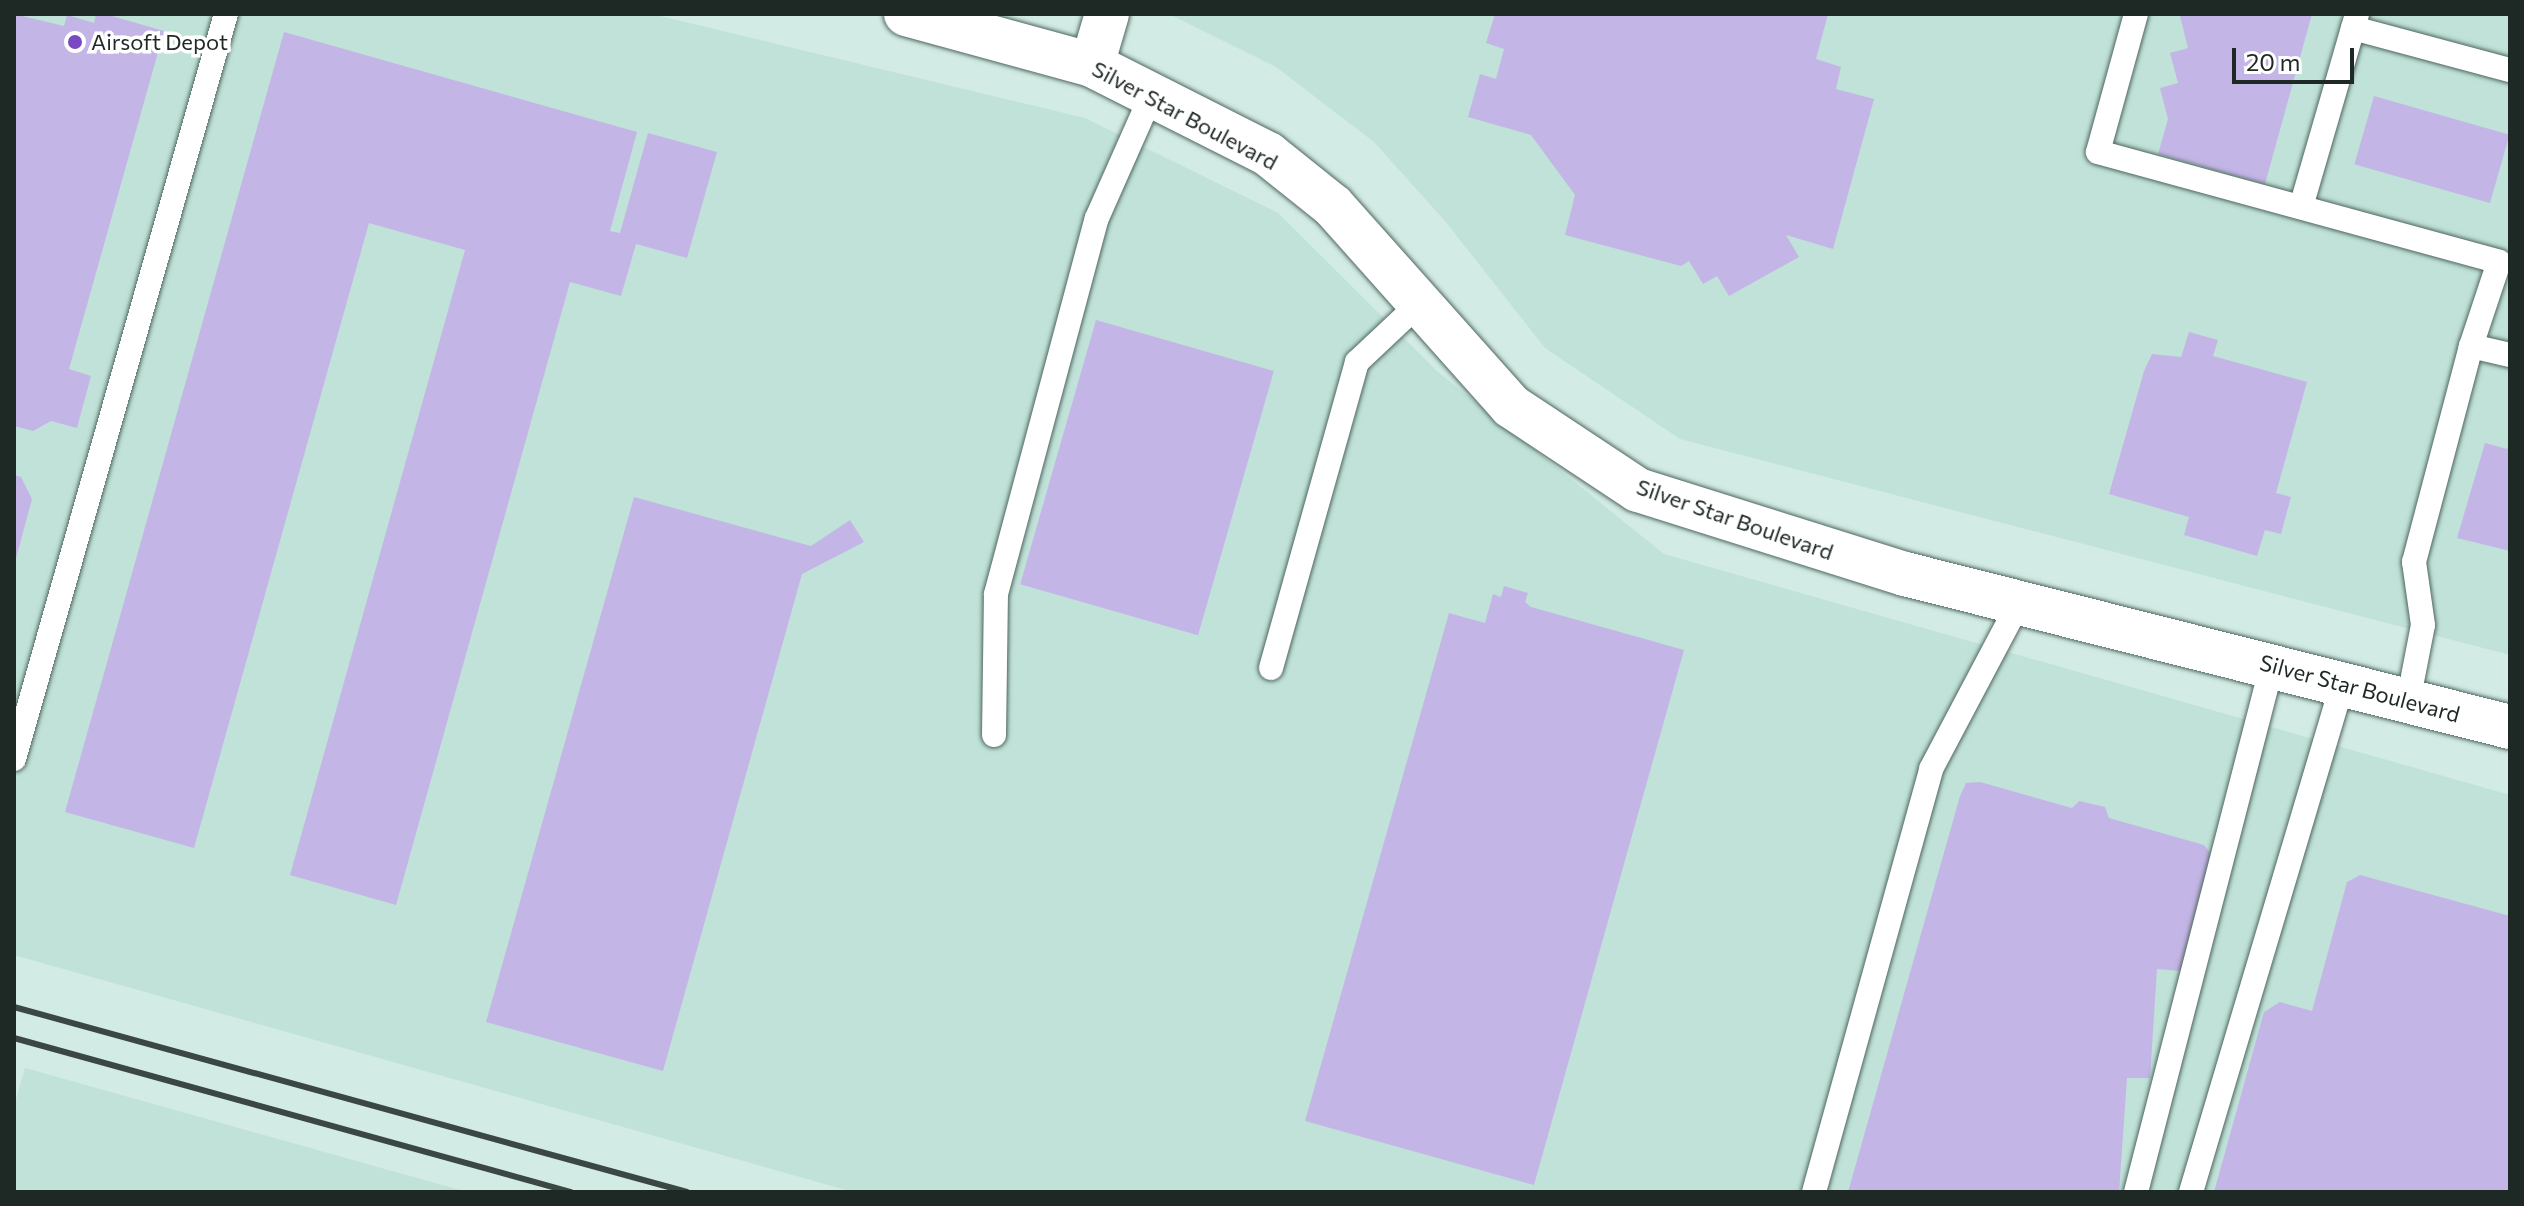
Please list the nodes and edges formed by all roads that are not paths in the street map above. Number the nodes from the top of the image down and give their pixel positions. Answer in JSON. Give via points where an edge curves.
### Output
{"nodes":[{"id":1,"x":226,"y":14,"type":"edge"},
{"id":2,"x":906,"y":14,"type":"edge"},
{"id":3,"x":1107,"y":14,"type":"edge"},
{"id":4,"x":2136,"y":14,"type":"edge"},
{"id":5,"x":2355,"y":21,"type":"edge"},
{"id":6,"x":1092,"y":65,"type":"junction"},
{"id":7,"x":2510,"y":70,"type":"edge"},
{"id":8,"x":1152,"y":94,"type":"junction"},
{"id":9,"x":2301,"y":207,"type":"junction"},
{"id":10,"x":1421,"y":302,"type":"junction"},
{"id":11,"x":2471,"y":346,"type":"junction"},
{"id":12,"x":2510,"y":355,"type":"edge"},
{"id":13,"x":2020,"y":601,"type":"junction"},
{"id":14,"x":2272,"y":665,"type":"junction"},
{"id":15,"x":1271,"y":668,"type":"dead end"},
{"id":16,"x":2342,"y":685,"type":"junction"},
{"id":17,"x":2408,"y":702,"type":"junction"},
{"id":18,"x":2510,"y":727,"type":"edge"},
{"id":19,"x":994,"y":735,"type":"dead end"},
{"id":20,"x":14,"y":759,"type":"edge"},
{"id":21,"x":1814,"y":1192,"type":"edge"},
{"id":22,"x":2136,"y":1192,"type":"edge"},
{"id":23,"x":2191,"y":1192,"type":"edge"}],
"edges":[{"from":1,"to":20,"type":"lane"},
{"from":2,"to":6,"type":"street","name":"Silver Star Boulevard"},
{"from":3,"to":6,"type":"street"},
{"from":4,"to":9,"type":"lane","via":[[2098,152]]},
{"from":5,"to":7,"type":"lane"},
{"from":5,"to":9,"type":"lane"},
{"from":6,"to":8,"type":"street","name":"Silver Star Boulevard"},
{"from":8,"to":10,"type":"street","name":"Silver Star Boulevard","via":[[1268,154],[1333,206]]},
{"from":8,"to":19,"type":"lane","via":[[1097,218],[996,594]]},
{"from":9,"to":11,"type":"lane","via":[[2499,262]]},
{"from":10,"to":13,"type":"street","name":"Silver Star Boulevard","via":[[1511,406],[1638,490],[1828,551]]},
{"from":10,"to":15,"type":"lane","via":[[1357,362]]},
{"from":11,"to":12,"type":"lane"},
{"from":11,"to":17,"type":"lane","via":[[2414,562],[2423,625]]},
{"from":13,"to":14,"type":"street","name":"Silver Star Boulevard"},
{"from":13,"to":21,"type":"lane","via":[[1931,769]]},
{"from":14,"to":16,"type":"street","name":"Silver Star Boulevard"},
{"from":14,"to":22,"type":"lane"},
{"from":16,"to":17,"type":"street","name":"Silver Star Boulevard"},
{"from":16,"to":23,"type":"lane"},
{"from":17,"to":18,"type":"street","name":"Silver Star Boulevard"}]}
